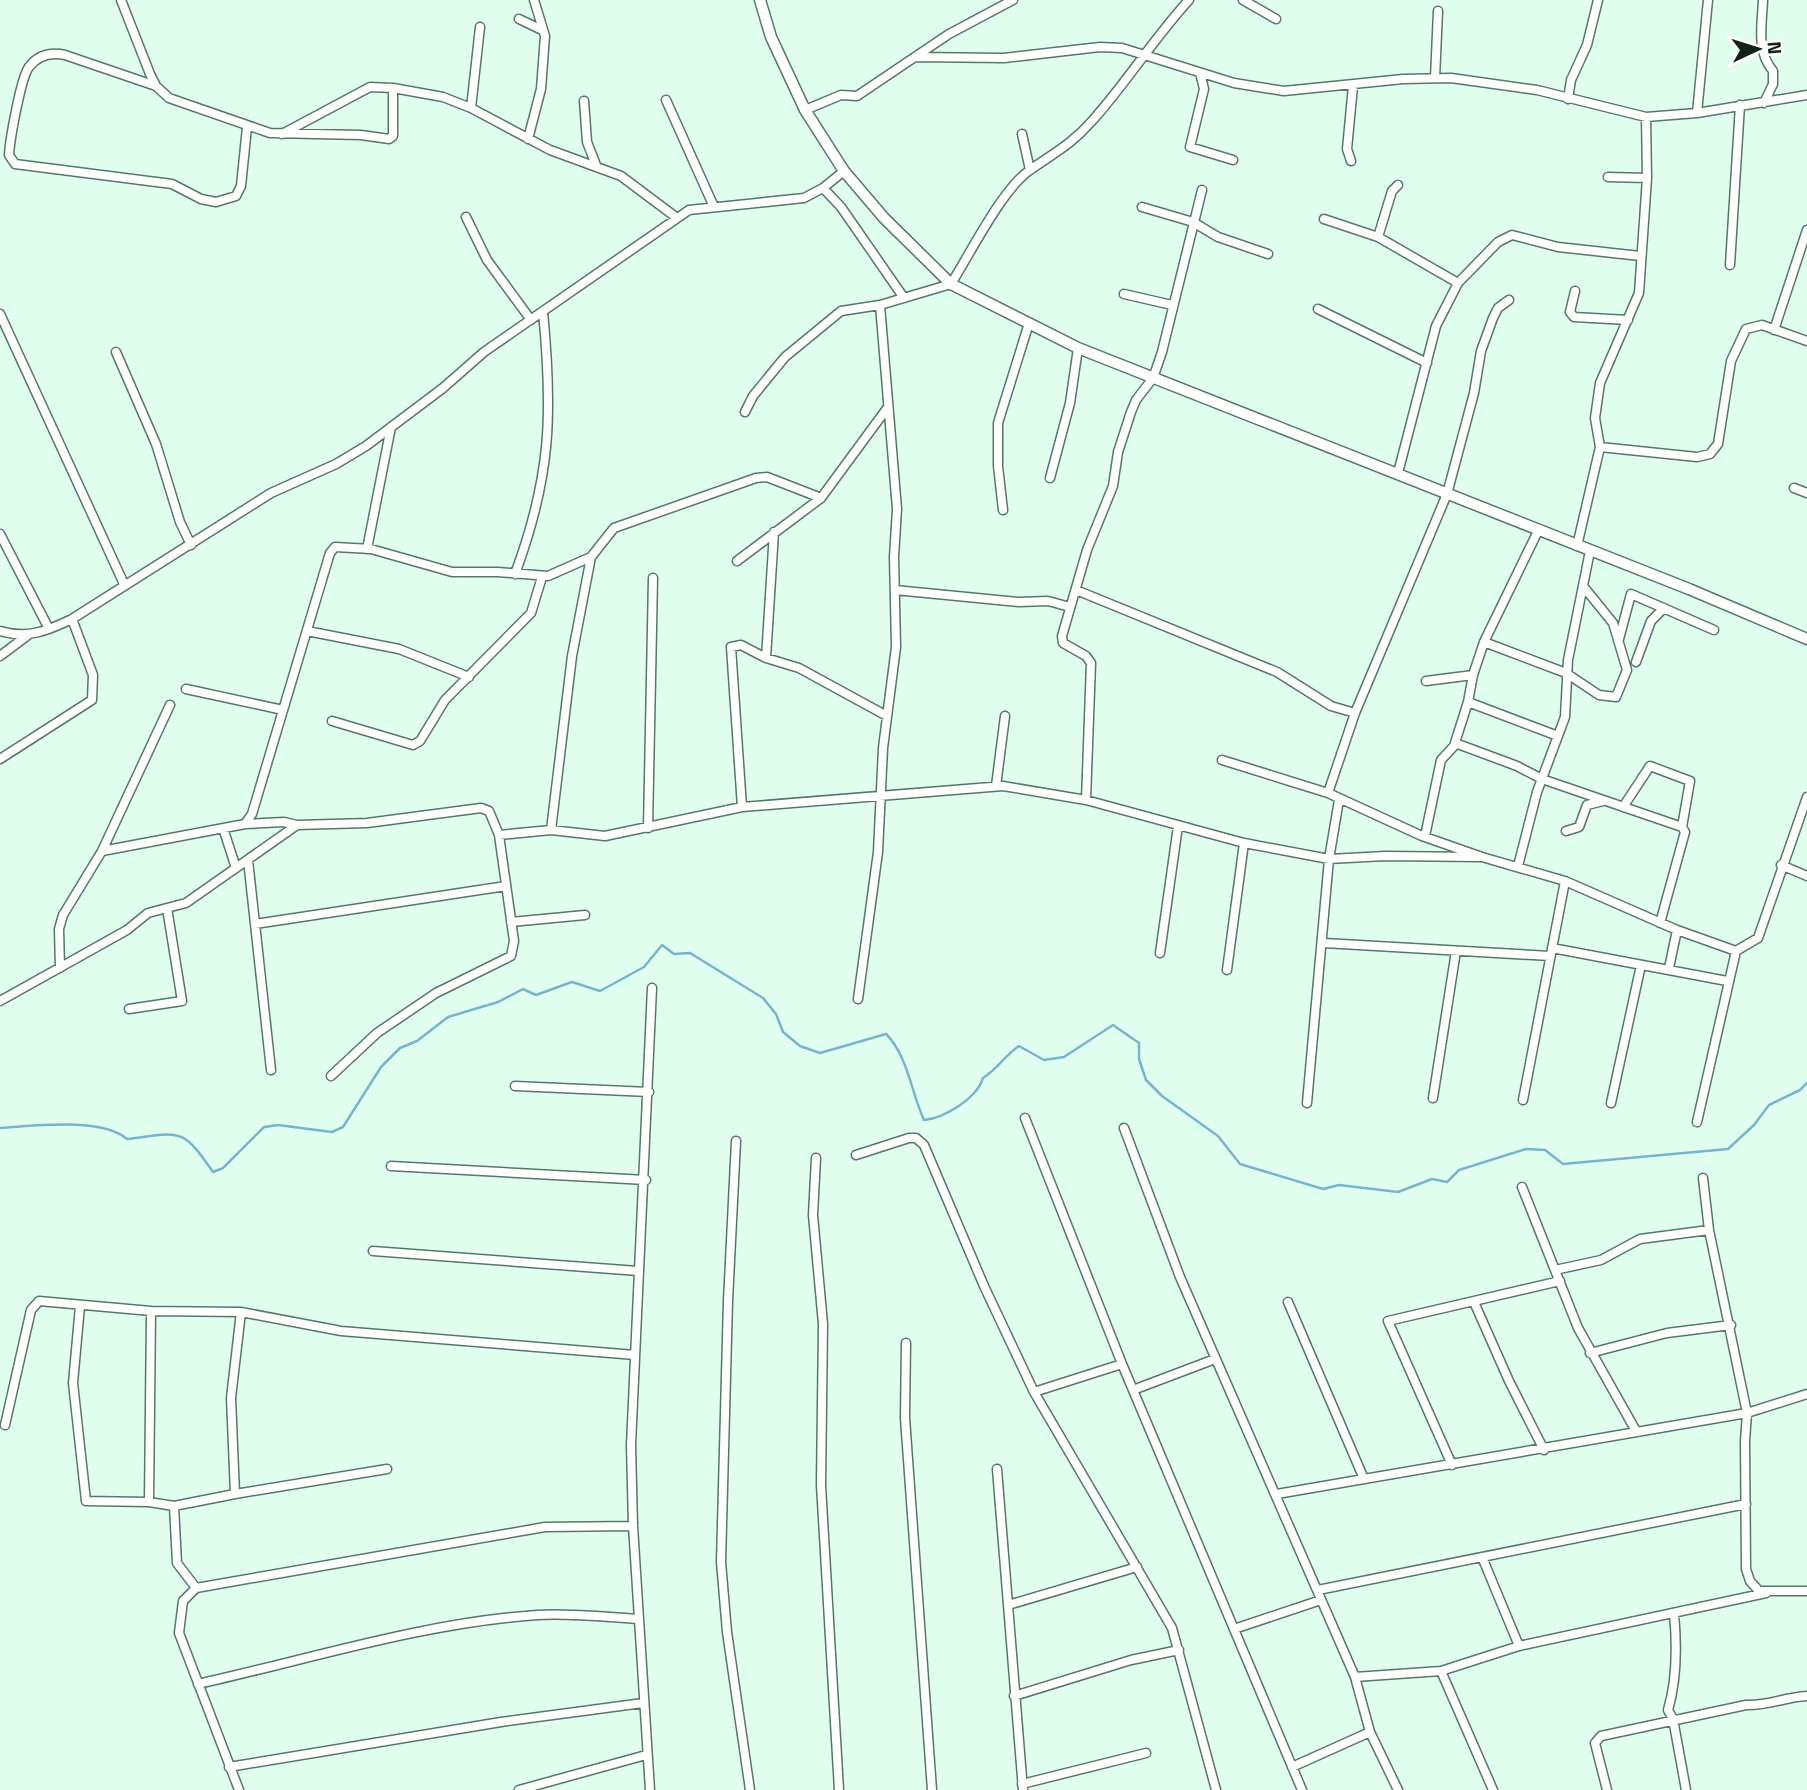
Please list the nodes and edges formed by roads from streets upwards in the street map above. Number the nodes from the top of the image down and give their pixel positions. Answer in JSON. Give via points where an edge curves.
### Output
{"nodes":[{"id":1,"x":121,"y":0,"type":"edge"},
{"id":2,"x":534,"y":0,"type":"edge"},
{"id":3,"x":760,"y":0,"type":"edge"},
{"id":4,"x":1013,"y":0,"type":"edge"},
{"id":5,"x":1189,"y":0,"type":"edge"},
{"id":6,"x":1243,"y":0,"type":"edge"},
{"id":7,"x":1598,"y":0,"type":"edge"},
{"id":8,"x":1708,"y":0,"type":"edge"},
{"id":9,"x":1763,"y":0,"type":"edge"},
{"id":10,"x":1438,"y":11,"type":"dead end"},
{"id":11,"x":519,"y":19,"type":"dead end"},
{"id":12,"x":1276,"y":19,"type":"dead end"},
{"id":13,"x":480,"y":27,"type":"dead end"},
{"id":14,"x":542,"y":30,"type":"junction"},
{"id":15,"x":915,"y":57,"type":"junction"},
{"id":16,"x":1145,"y":57,"type":"junction"},
{"id":17,"x":1200,"y":73,"type":"junction"},
{"id":18,"x":1435,"y":78,"type":"junction"},
{"id":19,"x":156,"y":86,"type":"junction"},
{"id":20,"x":1353,"y":86,"type":"junction"},
{"id":21,"x":393,"y":88,"type":"junction"},
{"id":22,"x":1807,"y":95,"type":"edge"},
{"id":23,"x":1568,"y":99,"type":"junction"},
{"id":24,"x":666,"y":100,"type":"dead end"},
{"id":25,"x":584,"y":101,"type":"dead end"},
{"id":26,"x":1764,"y":103,"type":"junction"},
{"id":27,"x":1740,"y":105,"type":"junction"},
{"id":28,"x":471,"y":108,"type":"junction"},
{"id":29,"x":805,"y":110,"type":"junction"},
{"id":30,"x":1697,"y":113,"type":"junction"},
{"id":31,"x":1646,"y":117,"type":"junction"},
{"id":32,"x":247,"y":127,"type":"junction"},
{"id":33,"x":282,"y":134,"type":"junction"},
{"id":34,"x":1022,"y":134,"type":"dead end"},
{"id":35,"x":528,"y":139,"type":"junction"},
{"id":36,"x":1233,"y":160,"type":"dead end"},
{"id":37,"x":1351,"y":161,"type":"dead end"},
{"id":38,"x":596,"y":165,"type":"junction"},
{"id":39,"x":1030,"y":170,"type":"junction"},
{"id":40,"x":844,"y":171,"type":"junction"},
{"id":41,"x":1608,"y":177,"type":"dead end"},
{"id":42,"x":1647,"y":178,"type":"junction"},
{"id":43,"x":1398,"y":186,"type":"dead end"},
{"id":44,"x":824,"y":188,"type":"junction"},
{"id":45,"x":1202,"y":190,"type":"dead end"},
{"id":46,"x":714,"y":207,"type":"junction"},
{"id":47,"x":1142,"y":208,"type":"dead end"},
{"id":48,"x":466,"y":217,"type":"dead end"},
{"id":49,"x":677,"y":218,"type":"junction"},
{"id":50,"x":1324,"y":219,"type":"dead end"},
{"id":51,"x":1193,"y":222,"type":"junction"},
{"id":52,"x":1807,"y":230,"type":"edge"},
{"id":53,"x":1378,"y":237,"type":"junction"},
{"id":54,"x":1268,"y":254,"type":"dead end"},
{"id":55,"x":1640,"y":256,"type":"junction"},
{"id":56,"x":1730,"y":265,"type":"dead end"},
{"id":57,"x":1458,"y":283,"type":"junction"},
{"id":58,"x":951,"y":284,"type":"junction"},
{"id":59,"x":1575,"y":291,"type":"dead end"},
{"id":60,"x":1124,"y":294,"type":"dead end"},
{"id":61,"x":904,"y":298,"type":"junction"},
{"id":62,"x":1509,"y":300,"type":"dead end"},
{"id":63,"x":880,"y":305,"type":"junction"},
{"id":64,"x":1172,"y":305,"type":"junction"},
{"id":65,"x":1318,"y":309,"type":"dead end"},
{"id":66,"x":543,"y":312,"type":"junction"},
{"id":67,"x":0,"y":314,"type":"edge"},
{"id":68,"x":531,"y":320,"type":"junction"},
{"id":69,"x":1628,"y":320,"type":"junction"},
{"id":70,"x":1029,"y":323,"type":"junction"},
{"id":71,"x":1774,"y":330,"type":"junction"},
{"id":72,"x":1807,"y":341,"type":"edge"},
{"id":73,"x":1078,"y":348,"type":"junction"},
{"id":74,"x":116,"y":352,"type":"dead end"},
{"id":75,"x":1427,"y":363,"type":"junction"},
{"id":76,"x":1153,"y":378,"type":"junction"},
{"id":77,"x":888,"y":407,"type":"junction"},
{"id":78,"x":745,"y":412,"type":"dead end"},
{"id":79,"x":391,"y":427,"type":"junction"},
{"id":80,"x":1600,"y":447,"type":"junction"},
{"id":81,"x":1398,"y":473,"type":"junction"},
{"id":82,"x":1050,"y":478,"type":"dead end"},
{"id":83,"x":1794,"y":488,"type":"dead end"},
{"id":84,"x":1447,"y":494,"type":"junction"},
{"id":85,"x":1807,"y":494,"type":"edge"},
{"id":86,"x":821,"y":498,"type":"junction"},
{"id":87,"x":1003,"y":510,"type":"dead end"},
{"id":88,"x":774,"y":531,"type":"junction"},
{"id":89,"x":1538,"y":531,"type":"junction"},
{"id":90,"x":0,"y":534,"type":"edge"},
{"id":91,"x":191,"y":545,"type":"junction"},
{"id":92,"x":1577,"y":546,"type":"junction"},
{"id":93,"x":367,"y":549,"type":"junction"},
{"id":94,"x":1590,"y":551,"type":"junction"},
{"id":95,"x":590,"y":557,"type":"junction"},
{"id":96,"x":737,"y":561,"type":"dead end"},
{"id":97,"x":514,"y":574,"type":"junction"},
{"id":98,"x":541,"y":577,"type":"junction"},
{"id":99,"x":653,"y":578,"type":"dead end"},
{"id":100,"x":124,"y":584,"type":"junction"},
{"id":101,"x":1583,"y":586,"type":"junction"},
{"id":102,"x":895,"y":590,"type":"junction"},
{"id":103,"x":1076,"y":590,"type":"junction"},
{"id":104,"x":1070,"y":607,"type":"junction"},
{"id":105,"x":1664,"y":608,"type":"junction"},
{"id":106,"x":72,"y":619,"type":"junction"},
{"id":107,"x":50,"y":629,"type":"junction"},
{"id":108,"x":1714,"y":630,"type":"dead end"},
{"id":109,"x":0,"y":631,"type":"edge"},
{"id":110,"x":307,"y":631,"type":"junction"},
{"id":111,"x":29,"y":635,"type":"junction"},
{"id":112,"x":1807,"y":639,"type":"edge"},
{"id":113,"x":1618,"y":641,"type":"junction"},
{"id":114,"x":1484,"y":642,"type":"junction"},
{"id":115,"x":0,"y":656,"type":"edge"},
{"id":116,"x":766,"y":658,"type":"junction"},
{"id":117,"x":1636,"y":662,"type":"dead end"},
{"id":118,"x":1566,"y":673,"type":"junction"},
{"id":119,"x":1473,"y":675,"type":"junction"},
{"id":120,"x":469,"y":677,"type":"junction"},
{"id":121,"x":1426,"y":681,"type":"dead end"},
{"id":122,"x":186,"y":689,"type":"dead end"},
{"id":123,"x":1468,"y":702,"type":"junction"},
{"id":124,"x":170,"y":705,"type":"dead end"},
{"id":125,"x":283,"y":710,"type":"junction"},
{"id":126,"x":1355,"y":713,"type":"junction"},
{"id":127,"x":887,"y":716,"type":"junction"},
{"id":128,"x":1005,"y":716,"type":"dead end"},
{"id":129,"x":332,"y":722,"type":"dead end"},
{"id":130,"x":1558,"y":736,"type":"junction"},
{"id":131,"x":1455,"y":743,"type":"junction"},
{"id":132,"x":0,"y":759,"type":"edge"},
{"id":133,"x":1222,"y":760,"type":"dead end"},
{"id":134,"x":1542,"y":779,"type":"junction"},
{"id":135,"x":996,"y":786,"type":"junction"},
{"id":136,"x":1328,"y":793,"type":"junction"},
{"id":137,"x":881,"y":796,"type":"junction"},
{"id":138,"x":1807,"y":797,"type":"edge"},
{"id":139,"x":1086,"y":800,"type":"junction"},
{"id":140,"x":1339,"y":800,"type":"junction"},
{"id":141,"x":1606,"y":801,"type":"junction"},
{"id":142,"x":742,"y":807,"type":"junction"},
{"id":143,"x":1623,"y":807,"type":"junction"},
{"id":144,"x":245,"y":824,"type":"junction"},
{"id":145,"x":297,"y":825,"type":"junction"},
{"id":146,"x":1178,"y":826,"type":"junction"},
{"id":147,"x":1682,"y":827,"type":"junction"},
{"id":148,"x":223,"y":828,"type":"junction"},
{"id":149,"x":648,"y":828,"type":"junction"},
{"id":150,"x":551,"y":830,"type":"junction"},
{"id":151,"x":1566,"y":831,"type":"dead end"},
{"id":152,"x":499,"y":835,"type":"junction"},
{"id":153,"x":1425,"y":836,"type":"junction"},
{"id":154,"x":1244,"y":843,"type":"junction"},
{"id":155,"x":102,"y":851,"type":"junction"},
{"id":156,"x":1482,"y":857,"type":"junction"},
{"id":157,"x":1329,"y":859,"type":"junction"},
{"id":158,"x":248,"y":860,"type":"junction"},
{"id":159,"x":1518,"y":866,"type":"junction"},
{"id":160,"x":1781,"y":866,"type":"junction"},
{"id":161,"x":236,"y":868,"type":"junction"},
{"id":162,"x":1807,"y":876,"type":"edge"},
{"id":163,"x":1565,"y":881,"type":"junction"},
{"id":164,"x":506,"y":886,"type":"junction"},
{"id":165,"x":167,"y":908,"type":"junction"},
{"id":166,"x":585,"y":915,"type":"dead end"},
{"id":167,"x":511,"y":922,"type":"junction"},
{"id":168,"x":1660,"y":923,"type":"junction"},
{"id":169,"x":255,"y":924,"type":"junction"},
{"id":170,"x":1677,"y":930,"type":"junction"},
{"id":171,"x":1324,"y":943,"type":"junction"},
{"id":172,"x":1456,"y":951,"type":"junction"},
{"id":173,"x":1736,"y":951,"type":"junction"},
{"id":174,"x":1551,"y":952,"type":"junction"},
{"id":175,"x":1160,"y":953,"type":"dead end"},
{"id":176,"x":1641,"y":965,"type":"junction"},
{"id":177,"x":60,"y":968,"type":"junction"},
{"id":178,"x":1669,"y":968,"type":"junction"},
{"id":179,"x":1227,"y":970,"type":"dead end"},
{"id":180,"x":1727,"y":981,"type":"junction"},
{"id":181,"x":652,"y":988,"type":"dead end"},
{"id":182,"x":858,"y":999,"type":"dead end"},
{"id":183,"x":0,"y":1001,"type":"edge"},
{"id":184,"x":128,"y":1009,"type":"dead end"},
{"id":185,"x":271,"y":1070,"type":"dead end"},
{"id":186,"x":331,"y":1076,"type":"dead end"},
{"id":187,"x":515,"y":1086,"type":"dead end"},
{"id":188,"x":649,"y":1093,"type":"junction"},
{"id":189,"x":1433,"y":1098,"type":"dead end"},
{"id":190,"x":1523,"y":1100,"type":"dead end"},
{"id":191,"x":1307,"y":1103,"type":"dead end"},
{"id":192,"x":1611,"y":1103,"type":"dead end"},
{"id":193,"x":1025,"y":1118,"type":"dead end"},
{"id":194,"x":1697,"y":1122,"type":"dead end"},
{"id":195,"x":1124,"y":1128,"type":"dead end"},
{"id":196,"x":736,"y":1141,"type":"dead end"},
{"id":197,"x":856,"y":1155,"type":"dead end"},
{"id":198,"x":816,"y":1157,"type":"dead end"},
{"id":199,"x":391,"y":1166,"type":"dead end"},
{"id":200,"x":1703,"y":1178,"type":"dead end"},
{"id":201,"x":646,"y":1180,"type":"junction"},
{"id":202,"x":1522,"y":1187,"type":"dead end"},
{"id":203,"x":1709,"y":1230,"type":"junction"},
{"id":204,"x":373,"y":1251,"type":"dead end"},
{"id":205,"x":1555,"y":1270,"type":"junction"},
{"id":206,"x":638,"y":1271,"type":"junction"},
{"id":207,"x":1560,"y":1281,"type":"junction"},
{"id":208,"x":1288,"y":1302,"type":"dead end"},
{"id":209,"x":1474,"y":1302,"type":"junction"},
{"id":210,"x":80,"y":1306,"type":"junction"},
{"id":211,"x":151,"y":1311,"type":"junction"},
{"id":212,"x":241,"y":1312,"type":"junction"},
{"id":213,"x":1731,"y":1325,"type":"junction"},
{"id":214,"x":906,"y":1343,"type":"dead end"},
{"id":215,"x":1590,"y":1353,"type":"junction"},
{"id":216,"x":635,"y":1355,"type":"junction"},
{"id":217,"x":1215,"y":1359,"type":"junction"},
{"id":218,"x":1122,"y":1364,"type":"junction"},
{"id":219,"x":1133,"y":1390,"type":"junction"},
{"id":220,"x":1034,"y":1392,"type":"junction"},
{"id":221,"x":1807,"y":1394,"type":"edge"},
{"id":222,"x":1748,"y":1413,"type":"junction"},
{"id":223,"x":5,"y":1425,"type":"dead end"},
{"id":224,"x":1636,"y":1432,"type":"junction"},
{"id":225,"x":1544,"y":1450,"type":"junction"},
{"id":226,"x":1452,"y":1465,"type":"junction"},
{"id":227,"x":387,"y":1469,"type":"dead end"},
{"id":228,"x":997,"y":1469,"type":"dead end"},
{"id":229,"x":1364,"y":1479,"type":"junction"},
{"id":230,"x":235,"y":1494,"type":"junction"},
{"id":231,"x":1277,"y":1494,"type":"junction"},
{"id":232,"x":149,"y":1502,"type":"junction"},
{"id":233,"x":1746,"y":1504,"type":"junction"},
{"id":234,"x":174,"y":1506,"type":"junction"},
{"id":235,"x":633,"y":1526,"type":"junction"},
{"id":236,"x":1482,"y":1557,"type":"junction"},
{"id":237,"x":1137,"y":1567,"type":"junction"},
{"id":238,"x":197,"y":1588,"type":"junction"},
{"id":239,"x":1318,"y":1590,"type":"junction"},
{"id":240,"x":1807,"y":1591,"type":"edge"},
{"id":241,"x":1766,"y":1593,"type":"junction"},
{"id":242,"x":1321,"y":1600,"type":"junction"},
{"id":243,"x":1008,"y":1605,"type":"junction"},
{"id":244,"x":1674,"y":1613,"type":"junction"},
{"id":245,"x":638,"y":1619,"type":"junction"},
{"id":246,"x":1234,"y":1629,"type":"junction"},
{"id":247,"x":1519,"y":1646,"type":"junction"},
{"id":248,"x":1179,"y":1650,"type":"junction"},
{"id":249,"x":1441,"y":1671,"type":"junction"},
{"id":250,"x":1356,"y":1677,"type":"junction"},
{"id":251,"x":198,"y":1684,"type":"junction"},
{"id":252,"x":1014,"y":1696,"type":"junction"},
{"id":253,"x":1807,"y":1696,"type":"edge"},
{"id":254,"x":643,"y":1703,"type":"junction"},
{"id":255,"x":1673,"y":1719,"type":"junction"},
{"id":256,"x":1370,"y":1732,"type":"junction"},
{"id":257,"x":1146,"y":1753,"type":"dead end"},
{"id":258,"x":646,"y":1755,"type":"junction"},
{"id":259,"x":229,"y":1767,"type":"junction"},
{"id":260,"x":1292,"y":1767,"type":"junction"},
{"id":261,"x":1022,"y":1787,"type":"edge"},
{"id":262,"x":239,"y":1790,"type":"edge"},
{"id":263,"x":519,"y":1790,"type":"edge"},
{"id":264,"x":650,"y":1790,"type":"edge"},
{"id":265,"x":750,"y":1790,"type":"edge"},
{"id":266,"x":839,"y":1790,"type":"edge"},
{"id":267,"x":932,"y":1790,"type":"edge"},
{"id":268,"x":1216,"y":1790,"type":"edge"},
{"id":269,"x":1302,"y":1790,"type":"edge"},
{"id":270,"x":1398,"y":1790,"type":"edge"},
{"id":271,"x":1493,"y":1790,"type":"edge"},
{"id":272,"x":1606,"y":1790,"type":"edge"},
{"id":273,"x":1686,"y":1790,"type":"edge"}],
"edges":[{"from":1,"to":19,"type":"street"},
{"from":2,"to":14,"type":"street"},
{"from":3,"to":29,"type":"street","via":[[771,37]]},
{"from":4,"to":15,"type":"street"},
{"from":5,"to":16,"type":"street","via":[[1157,35]]},
{"from":6,"to":12,"type":"street"},
{"from":7,"to":23,"type":"street"},
{"from":8,"to":30,"type":"street"},
{"from":9,"to":26,"type":"street","via":[[1761,47],[1773,71],[1773,84]]},
{"from":10,"to":18,"type":"street"},
{"from":11,"to":14,"type":"street"},
{"from":13,"to":28,"type":"street"},
{"from":14,"to":35,"type":"street","via":[[541,89]]},
{"from":15,"to":16,"type":"street","via":[[1004,58],[1100,47],[1122,48]]},
{"from":15,"to":29,"type":"street","via":[[857,96],[841,95]]},
{"from":16,"to":17,"type":"street"},
{"from":16,"to":39,"type":"street","via":[[1064,149]]},
{"from":17,"to":20,"type":"street","via":[[1284,91]]},
{"from":17,"to":36,"type":"street","via":[[1204,89],[1189,147]]},
{"from":18,"to":20,"type":"street"},
{"from":18,"to":23,"type":"street","via":[[1538,90]]},
{"from":19,"to":32,"type":"street","via":[[169,98]]},
{"from":19,"to":32,"type":"street","via":[[65,55],[53,52],[43,56],[28,68],[9,155],[15,164],[172,184],[201,200],[216,202],[236,195],[241,186]]},
{"from":20,"to":37,"type":"street","via":[[1347,149]]},
{"from":21,"to":28,"type":"street","via":[[443,97]]},
{"from":21,"to":33,"type":"street","via":[[363,89]]},
{"from":21,"to":33,"type":"street","via":[[393,136],[389,139]]},
{"from":22,"to":26,"type":"street"},
{"from":23,"to":31,"type":"street"},
{"from":24,"to":46,"type":"street"},
{"from":25,"to":38,"type":"street","via":[[587,142]]},
{"from":26,"to":27,"type":"street"},
{"from":27,"to":30,"type":"street"},
{"from":27,"to":56,"type":"street"},
{"from":28,"to":35,"type":"street"},
{"from":29,"to":40,"type":"street"},
{"from":30,"to":31,"type":"street"},
{"from":31,"to":42,"type":"street"},
{"from":32,"to":33,"type":"street"},
{"from":34,"to":39,"type":"street"},
{"from":35,"to":38,"type":"street"},
{"from":38,"to":49,"type":"street","via":[[621,176]]},
{"from":39,"to":58,"type":"street","via":[[1005,198]]},
{"from":40,"to":44,"type":"street"},
{"from":40,"to":58,"type":"street"},
{"from":41,"to":42,"type":"street"},
{"from":42,"to":55,"type":"street"},
{"from":43,"to":53,"type":"street","via":[[1392,191]]},
{"from":44,"to":46,"type":"street","via":[[804,198]]},
{"from":44,"to":61,"type":"street"},
{"from":45,"to":51,"type":"street"},
{"from":46,"to":49,"type":"street","via":[[689,210]]},
{"from":47,"to":51,"type":"street"},
{"from":48,"to":68,"type":"street","via":[[487,260]]},
{"from":49,"to":66,"type":"street"},
{"from":50,"to":53,"type":"street"},
{"from":51,"to":54,"type":"street","via":[[1218,237]]},
{"from":51,"to":64,"type":"street"},
{"from":52,"to":71,"type":"street"},
{"from":53,"to":57,"type":"street"},
{"from":55,"to":57,"type":"street","via":[[1505,236]]},
{"from":55,"to":69,"type":"street","via":[[1639,293]]},
{"from":57,"to":75,"type":"street","via":[[1436,326]]},
{"from":58,"to":61,"type":"street"},
{"from":58,"to":70,"type":"street"},
{"from":59,"to":69,"type":"street","via":[[1570,312],[1574,317]]},
{"from":60,"to":64,"type":"street"},
{"from":61,"to":63,"type":"street"},
{"from":62,"to":84,"type":"street","via":[[1498,308],[1481,351],[1475,393]]},
{"from":63,"to":77,"type":"street"},
{"from":63,"to":78,"type":"street","via":[[841,312],[785,357]]},
{"from":64,"to":76,"type":"street"},
{"from":65,"to":75,"type":"street"},
{"from":66,"to":68,"type":"street"},
{"from":66,"to":97,"type":"street","via":[[549,370],[546,457],[542,487]]},
{"from":67,"to":100,"type":"street"},
{"from":68,"to":79,"type":"street"},
{"from":69,"to":80,"type":"street","via":[[1597,395],[1595,428]]},
{"from":70,"to":73,"type":"street"},
{"from":70,"to":87,"type":"street","via":[[998,423]]},
{"from":71,"to":72,"type":"street"},
{"from":71,"to":80,"type":"street","via":[[1753,326],[1737,343],[1718,444],[1710,454],[1697,457]]},
{"from":73,"to":76,"type":"street"},
{"from":73,"to":82,"type":"street","via":[[1070,403]]},
{"from":74,"to":91,"type":"street","via":[[156,444]]},
{"from":75,"to":81,"type":"street"},
{"from":76,"to":81,"type":"street"},
{"from":76,"to":103,"type":"street","via":[[1131,412],[1113,486]]},
{"from":77,"to":86,"type":"street"},
{"from":77,"to":102,"type":"street","via":[[897,509]]},
{"from":79,"to":91,"type":"street","via":[[336,464],[271,493]]},
{"from":79,"to":93,"type":"street"},
{"from":80,"to":92,"type":"street"},
{"from":81,"to":84,"type":"street"},
{"from":83,"to":85,"type":"street"},
{"from":84,"to":89,"type":"street"},
{"from":84,"to":126,"type":"street"},
{"from":86,"to":88,"type":"street"},
{"from":86,"to":95,"type":"street","via":[[767,477],[756,478],[614,528]]},
{"from":88,"to":96,"type":"street"},
{"from":88,"to":116,"type":"street"},
{"from":89,"to":92,"type":"street"},
{"from":89,"to":114,"type":"street"},
{"from":90,"to":107,"type":"street"},
{"from":91,"to":100,"type":"street"},
{"from":92,"to":94,"type":"street"},
{"from":93,"to":97,"type":"street","via":[[452,572]]},
{"from":93,"to":110,"type":"street","via":[[332,549]]},
{"from":94,"to":101,"type":"street"},
{"from":94,"to":112,"type":"street"},
{"from":95,"to":98,"type":"street"},
{"from":95,"to":150,"type":"street","via":[[572,656]]},
{"from":97,"to":98,"type":"street"},
{"from":98,"to":120,"type":"street","via":[[531,613]]},
{"from":99,"to":149,"type":"street"},
{"from":100,"to":106,"type":"street"},
{"from":101,"to":113,"type":"street","via":[[1614,623]]},
{"from":101,"to":118,"type":"street"},
{"from":102,"to":104,"type":"street","via":[[1042,600]]},
{"from":102,"to":127,"type":"street","via":[[896,647]]},
{"from":103,"to":104,"type":"street"},
{"from":103,"to":126,"type":"street","via":[[1277,672],[1331,706]]},
{"from":104,"to":139,"type":"street","via":[[1062,639],[1090,663]]},
{"from":105,"to":108,"type":"street"},
{"from":105,"to":113,"type":"street","via":[[1631,594]]},
{"from":105,"to":117,"type":"street","via":[[1651,621]]},
{"from":106,"to":107,"type":"street"},
{"from":106,"to":132,"type":"street","via":[[93,675],[92,700]]},
{"from":107,"to":111,"type":"street"},
{"from":109,"to":111,"type":"street"},
{"from":110,"to":120,"type":"street","via":[[398,649]]},
{"from":110,"to":125,"type":"street"},
{"from":111,"to":115,"type":"street"},
{"from":113,"to":118,"type":"street","via":[[1627,670],[1616,696],[1600,695]]},
{"from":114,"to":118,"type":"street"},
{"from":114,"to":119,"type":"street"},
{"from":116,"to":127,"type":"street","via":[[812,674]]},
{"from":116,"to":142,"type":"street","via":[[741,645],[731,647]]},
{"from":118,"to":130,"type":"street","via":[[1565,717]]},
{"from":119,"to":121,"type":"street"},
{"from":119,"to":123,"type":"street"},
{"from":120,"to":129,"type":"street","via":[[445,700],[413,745]]},
{"from":122,"to":125,"type":"street"},
{"from":123,"to":130,"type":"street"},
{"from":123,"to":131,"type":"street"},
{"from":124,"to":155,"type":"street"},
{"from":125,"to":144,"type":"street"},
{"from":126,"to":136,"type":"street"},
{"from":127,"to":137,"type":"street"},
{"from":128,"to":135,"type":"street"},
{"from":130,"to":134,"type":"street"},
{"from":131,"to":134,"type":"street"},
{"from":131,"to":153,"type":"street","via":[[1441,760]]},
{"from":133,"to":136,"type":"street"},
{"from":134,"to":141,"type":"street"},
{"from":134,"to":159,"type":"street"},
{"from":135,"to":137,"type":"street"},
{"from":135,"to":139,"type":"street"},
{"from":136,"to":140,"type":"street"},
{"from":137,"to":142,"type":"street"},
{"from":137,"to":182,"type":"street"},
{"from":138,"to":160,"type":"street"},
{"from":139,"to":146,"type":"street"},
{"from":140,"to":153,"type":"street"},
{"from":140,"to":157,"type":"street"},
{"from":141,"to":143,"type":"street"},
{"from":141,"to":151,"type":"street","via":[[1587,805],[1579,827]]},
{"from":142,"to":149,"type":"street"},
{"from":143,"to":147,"type":"street"},
{"from":143,"to":147,"type":"street","via":[[1650,766],[1689,781]]},
{"from":144,"to":145,"type":"street"},
{"from":144,"to":148,"type":"street"},
{"from":145,"to":152,"type":"street","via":[[367,823],[481,808],[489,811]]},
{"from":145,"to":158,"type":"street"},
{"from":146,"to":154,"type":"street"},
{"from":146,"to":175,"type":"street"},
{"from":147,"to":168,"type":"street","via":[[1685,832]]},
{"from":148,"to":155,"type":"street"},
{"from":148,"to":161,"type":"street"},
{"from":149,"to":150,"type":"street","via":[[605,836]]},
{"from":150,"to":152,"type":"street"},
{"from":152,"to":164,"type":"street"},
{"from":153,"to":156,"type":"street"},
{"from":154,"to":157,"type":"street"},
{"from":154,"to":179,"type":"street"},
{"from":155,"to":177,"type":"street","via":[[63,915]]},
{"from":156,"to":157,"type":"street"},
{"from":156,"to":159,"type":"street"},
{"from":157,"to":171,"type":"street"},
{"from":158,"to":161,"type":"street"},
{"from":158,"to":169,"type":"street"},
{"from":159,"to":163,"type":"street"},
{"from":160,"to":162,"type":"street"},
{"from":160,"to":173,"type":"street","via":[[1758,938]]},
{"from":161,"to":165,"type":"street","via":[[186,903]]},
{"from":163,"to":168,"type":"street"},
{"from":163,"to":174,"type":"street"},
{"from":164,"to":167,"type":"street"},
{"from":164,"to":169,"type":"street"},
{"from":165,"to":177,"type":"street","via":[[148,913]]},
{"from":165,"to":184,"type":"street","via":[[182,1001]]},
{"from":166,"to":167,"type":"street"},
{"from":167,"to":186,"type":"street","via":[[511,956],[436,993],[377,1033]]},
{"from":168,"to":170,"type":"street"},
{"from":169,"to":185,"type":"street"},
{"from":170,"to":173,"type":"street"},
{"from":170,"to":178,"type":"street"},
{"from":171,"to":172,"type":"street"},
{"from":171,"to":191,"type":"street"},
{"from":172,"to":174,"type":"street"},
{"from":172,"to":189,"type":"street"},
{"from":173,"to":180,"type":"street"},
{"from":174,"to":176,"type":"street"},
{"from":174,"to":190,"type":"street"},
{"from":176,"to":178,"type":"street"},
{"from":176,"to":192,"type":"street"},
{"from":177,"to":183,"type":"street"},
{"from":178,"to":180,"type":"street"},
{"from":180,"to":194,"type":"street"},
{"from":181,"to":188,"type":"street"},
{"from":187,"to":188,"type":"street"},
{"from":188,"to":201,"type":"street"},
{"from":193,"to":218,"type":"street"},
{"from":195,"to":217,"type":"street","via":[[1154,1215]]},
{"from":196,"to":265,"type":"street","via":[[721,1562]]},
{"from":197,"to":220,"type":"street","via":[[909,1138],[920,1141]]},
{"from":198,"to":266,"type":"street","via":[[813,1215],[823,1324],[821,1485]]},
{"from":199,"to":201,"type":"street"},
{"from":200,"to":203,"type":"street"},
{"from":201,"to":206,"type":"street"},
{"from":202,"to":205,"type":"street"},
{"from":203,"to":205,"type":"street","via":[[1640,1239],[1601,1260]]},
{"from":203,"to":213,"type":"street"},
{"from":204,"to":206,"type":"street"},
{"from":205,"to":207,"type":"street"},
{"from":206,"to":216,"type":"street"},
{"from":207,"to":209,"type":"street"},
{"from":207,"to":215,"type":"street"},
{"from":208,"to":229,"type":"street"},
{"from":209,"to":225,"type":"street"},
{"from":209,"to":226,"type":"street","via":[[1388,1321]]},
{"from":210,"to":211,"type":"street"},
{"from":210,"to":223,"type":"street","via":[[39,1301],[31,1310]]},
{"from":210,"to":232,"type":"street","via":[[73,1383],[86,1500]]},
{"from":211,"to":212,"type":"street"},
{"from":211,"to":232,"type":"street"},
{"from":212,"to":216,"type":"street","via":[[341,1331]]},
{"from":212,"to":230,"type":"street","via":[[231,1398]]},
{"from":213,"to":215,"type":"street","via":[[1667,1333]]},
{"from":213,"to":222,"type":"street"},
{"from":214,"to":267,"type":"street","via":[[905,1418]]},
{"from":215,"to":224,"type":"street"},
{"from":216,"to":235,"type":"street"},
{"from":217,"to":219,"type":"street"},
{"from":217,"to":231,"type":"street"},
{"from":218,"to":219,"type":"street"},
{"from":218,"to":220,"type":"street"},
{"from":219,"to":246,"type":"street"},
{"from":220,"to":237,"type":"street"},
{"from":221,"to":222,"type":"street"},
{"from":222,"to":224,"type":"street"},
{"from":222,"to":233,"type":"street"},
{"from":224,"to":225,"type":"street"},
{"from":225,"to":226,"type":"street"},
{"from":226,"to":229,"type":"street"},
{"from":227,"to":230,"type":"street"},
{"from":228,"to":243,"type":"street"},
{"from":229,"to":231,"type":"street"},
{"from":230,"to":234,"type":"street"},
{"from":231,"to":239,"type":"street"},
{"from":232,"to":234,"type":"street"},
{"from":233,"to":236,"type":"street"},
{"from":233,"to":241,"type":"street","via":[[1746,1569],[1750,1581]]},
{"from":234,"to":238,"type":"street","via":[[177,1563]]},
{"from":235,"to":238,"type":"street","via":[[545,1527]]},
{"from":235,"to":245,"type":"street"},
{"from":236,"to":239,"type":"street"},
{"from":236,"to":247,"type":"street"},
{"from":237,"to":243,"type":"street"},
{"from":237,"to":248,"type":"street","via":[[1172,1628]]},
{"from":238,"to":251,"type":"street","via":[[183,1601],[179,1633]]},
{"from":239,"to":242,"type":"street"},
{"from":240,"to":241,"type":"street"},
{"from":241,"to":244,"type":"street"},
{"from":242,"to":246,"type":"street"},
{"from":242,"to":250,"type":"street"},
{"from":243,"to":252,"type":"street"},
{"from":244,"to":247,"type":"street"},
{"from":244,"to":255,"type":"street","via":[[1674,1695],[1668,1710]]},
{"from":245,"to":251,"type":"street","via":[[540,1615],[473,1622],[377,1640]]},
{"from":245,"to":254,"type":"street"},
{"from":246,"to":260,"type":"street"},
{"from":247,"to":249,"type":"street"},
{"from":248,"to":252,"type":"street"},
{"from":248,"to":268,"type":"street"},
{"from":249,"to":250,"type":"street"},
{"from":249,"to":271,"type":"street"},
{"from":250,"to":256,"type":"street"},
{"from":251,"to":259,"type":"street"},
{"from":252,"to":261,"type":"street"},
{"from":253,"to":255,"type":"street"},
{"from":254,"to":258,"type":"street"},
{"from":254,"to":259,"type":"street"},
{"from":255,"to":272,"type":"street","via":[[1597,1738]]},
{"from":255,"to":273,"type":"street"},
{"from":256,"to":260,"type":"street"},
{"from":256,"to":270,"type":"street"},
{"from":257,"to":261,"type":"street"},
{"from":258,"to":263,"type":"street"},
{"from":258,"to":264,"type":"street"},
{"from":259,"to":262,"type":"street"},
{"from":260,"to":269,"type":"street"}]}
